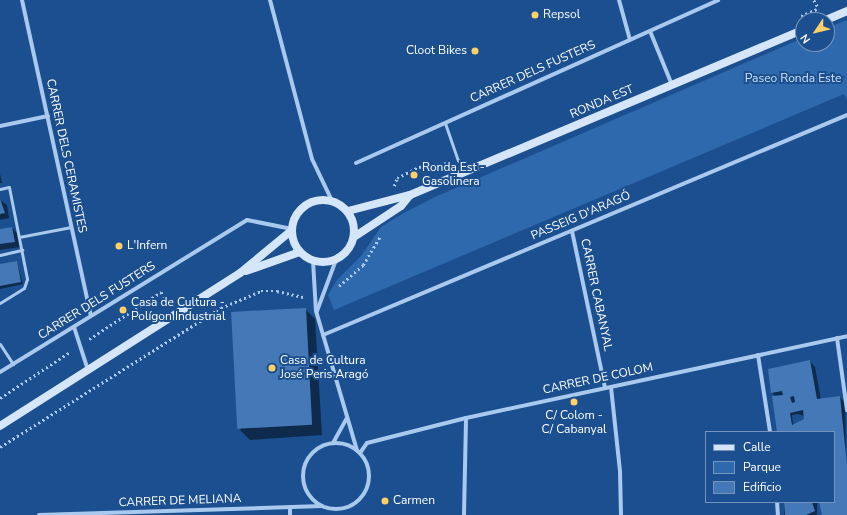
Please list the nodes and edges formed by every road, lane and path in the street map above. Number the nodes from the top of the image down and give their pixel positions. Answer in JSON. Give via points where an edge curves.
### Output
{"nodes":[{"id":1,"x":22,"y":0,"type":"edge"},
{"id":2,"x":270,"y":0,"type":"edge"},
{"id":3,"x":619,"y":0,"type":"edge"},
{"id":4,"x":718,"y":0,"type":"edge"},
{"id":5,"x":814,"y":0,"type":"edge"},
{"id":6,"x":818,"y":9,"type":"dead end"},
{"id":7,"x":847,"y":11,"type":"edge"},
{"id":8,"x":835,"y":16,"type":"edge"},
{"id":9,"x":650,"y":31,"type":"junction"},
{"id":10,"x":795,"y":33,"type":"edge"},
{"id":11,"x":630,"y":40,"type":"junction"},
{"id":12,"x":672,"y":85,"type":"junction"},
{"id":13,"x":847,"y":115,"type":"edge"},
{"id":14,"x":48,"y":116,"type":"junction"},
{"id":15,"x":445,"y":123,"type":"junction"},
{"id":16,"x":0,"y":126,"type":"edge"},
{"id":17,"x":356,"y":163,"type":"dead end"},
{"id":18,"x":467,"y":171,"type":"junction"},
{"id":19,"x":0,"y":189,"type":"edge"},
{"id":20,"x":410,"y":196,"type":"junction"},
{"id":21,"x":332,"y":201,"type":"junction"},
{"id":22,"x":348,"y":211,"type":"junction"},
{"id":23,"x":71,"y":227,"type":"junction"},
{"id":24,"x":292,"y":230,"type":"junction"},
{"id":25,"x":572,"y":231,"type":"junction"},
{"id":26,"x":19,"y":237,"type":"junction"},
{"id":27,"x":354,"y":237,"type":"junction"},
{"id":28,"x":22,"y":250,"type":"junction"},
{"id":29,"x":300,"y":252,"type":"junction"},
{"id":30,"x":0,"y":255,"type":"edge"},
{"id":31,"x":336,"y":260,"type":"junction"},
{"id":32,"x":313,"y":261,"type":"junction"},
{"id":33,"x":240,"y":273,"type":"junction"},
{"id":34,"x":0,"y":303,"type":"edge"},
{"id":35,"x":316,"y":312,"type":"junction"},
{"id":36,"x":177,"y":313,"type":"junction"},
{"id":37,"x":91,"y":316,"type":"junction"},
{"id":38,"x":74,"y":327,"type":"junction"},
{"id":39,"x":188,"y":328,"type":"dead end"},
{"id":40,"x":323,"y":335,"type":"junction"},
{"id":41,"x":847,"y":336,"type":"edge"},
{"id":42,"x":837,"y":338,"type":"junction"},
{"id":43,"x":0,"y":344,"type":"edge"},
{"id":44,"x":80,"y":346,"type":"junction"},
{"id":45,"x":758,"y":355,"type":"junction"},
{"id":46,"x":13,"y":364,"type":"junction"},
{"id":47,"x":88,"y":370,"type":"junction"},
{"id":48,"x":0,"y":372,"type":"edge"},
{"id":49,"x":611,"y":387,"type":"junction"},
{"id":50,"x":605,"y":388,"type":"junction"},
{"id":51,"x":0,"y":398,"type":"edge"},
{"id":52,"x":847,"y":410,"type":"edge"},
{"id":53,"x":347,"y":418,"type":"junction"},
{"id":54,"x":466,"y":418,"type":"junction"},
{"id":55,"x":0,"y":426,"type":"edge"},
{"id":56,"x":770,"y":431,"type":"edge"},
{"id":57,"x":333,"y":443,"type":"junction"},
{"id":58,"x":358,"y":451,"type":"junction"},
{"id":59,"x":777,"y":503,"type":"edge"},
{"id":60,"x":322,"y":506,"type":"junction"},
{"id":61,"x":290,"y":508,"type":"junction"},
{"id":62,"x":39,"y":515,"type":"edge"},
{"id":63,"x":290,"y":515,"type":"edge"},
{"id":64,"x":464,"y":515,"type":"edge"},
{"id":65,"x":621,"y":515,"type":"edge"},
{"id":66,"x":778,"y":515,"type":"edge"}],
"edges":[{"from":1,"to":14,"type":"street","name":"CARRER DELS CERAMISTES"},
{"from":2,"to":21,"type":"street","via":[[312,159]]},
{"from":3,"to":11,"type":"street"},
{"from":4,"to":9,"type":"street","name":"CARRER DELS FUSTERS"},
{"from":5,"to":6,"type":"path"},
{"from":7,"to":8,"type":"main road"},
{"from":9,"to":11,"type":"street","name":"CARRER DELS FUSTERS"},
{"from":9,"to":12,"type":"street"},
{"from":10,"to":12,"type":"main road","name":"RONDA EST"},
{"from":11,"to":15,"type":"street","name":"CARRER DELS FUSTERS"},
{"from":12,"to":18,"type":"main road","name":"RONDA EST"},
{"from":13,"to":25,"type":"street","name":"PASSEIG D'ARAGÓ"},
{"from":14,"to":16,"type":"street"},
{"from":14,"to":23,"type":"street","name":"CARRER DELS CERAMISTES"},
{"from":15,"to":17,"type":"street","name":"CARRER DELS FUSTERS"},
{"from":15,"to":18,"type":"lane","via":[[458,160]]},
{"from":18,"to":20,"type":"main road","name":"RONDA EST"},
{"from":19,"to":26,"type":"lane","via":[[10,187]]},
{"from":20,"to":22,"type":"main road","name":"RONDA EST"},
{"from":20,"to":27,"type":"main road","name":"RONDA EST","via":[[401,206]]},
{"from":21,"to":22,"type":"main road"},
{"from":21,"to":24,"type":"main road","via":[[314,201],[303,208],[298,212]]},
{"from":22,"to":27,"type":"main road","via":[[354,223]]},
{"from":23,"to":26,"type":"lane"},
{"from":23,"to":37,"type":"street","name":"CARRER DELS CERAMISTES"},
{"from":24,"to":29,"type":"main road","via":[[294,242]]},
{"from":24,"to":33,"type":"main road"},
{"from":24,"to":37,"type":"street","name":"CARRER DELS FUSTERS","via":[[247,220]]},
{"from":25,"to":40,"type":"street","name":"PASSEIG D'ARAGÓ"},
{"from":25,"to":50,"type":"street","name":"CARRER CABANYAL"},
{"from":26,"to":28,"type":"lane"},
{"from":27,"to":31,"type":"main road","via":[[348,251]]},
{"from":28,"to":30,"type":"lane"},
{"from":28,"to":34,"type":"lane","via":[[27,279],[24,288]]},
{"from":29,"to":32,"type":"main road"},
{"from":29,"to":33,"type":"main road"},
{"from":31,"to":32,"type":"main road","via":[[325,263]]},
{"from":31,"to":35,"type":"street"},
{"from":32,"to":35,"type":"street"},
{"from":33,"to":36,"type":"main road"},
{"from":35,"to":40,"type":"street"},
{"from":36,"to":39,"type":"path"},
{"from":36,"to":44,"type":"path","via":[[161,292]]},
{"from":36,"to":47,"type":"main road"},
{"from":37,"to":38,"type":"street","name":"CARRER DELS FUSTERS"},
{"from":38,"to":44,"type":"street"},
{"from":38,"to":46,"type":"street","name":"CARRER DELS FUSTERS"},
{"from":40,"to":53,"type":"street"},
{"from":41,"to":42,"type":"street","name":"CARRER DE COLOM"},
{"from":42,"to":45,"type":"street","name":"CARRER DE COLOM"},
{"from":42,"to":52,"type":"street"},
{"from":43,"to":46,"type":"lane"},
{"from":44,"to":47,"type":"street"},
{"from":44,"to":51,"type":"path"},
{"from":45,"to":49,"type":"street","name":"CARRER DE COLOM"},
{"from":45,"to":56,"type":"street"},
{"from":46,"to":48,"type":"street","name":"CARRER DELS FUSTERS"},
{"from":47,"to":55,"type":"main road"},
{"from":49,"to":50,"type":"street","name":"CARRER DE COLOM"},
{"from":49,"to":65,"type":"street","via":[[620,471]]},
{"from":50,"to":54,"type":"street","name":"CARRER DE COLOM"},
{"from":53,"to":57,"type":"street"},
{"from":53,"to":58,"type":"street"},
{"from":54,"to":58,"type":"street","name":"CARRER DE COLOM","via":[[367,443]]},
{"from":54,"to":64,"type":"street"},
{"from":57,"to":58,"type":"street","via":[[350,445]]},
{"from":57,"to":60,"type":"street","via":[[318,448],[304,465],[304,486],[311,498]]},
{"from":58,"to":60,"type":"street","via":[[369,471],[365,493],[350,506],[341,509]]},
{"from":59,"to":66,"type":"street"},
{"from":60,"to":61,"type":"street","name":"CARRER DE MELIANA"},
{"from":61,"to":62,"type":"street","name":"CARRER DE MELIANA"},
{"from":61,"to":63,"type":"street"}]}
